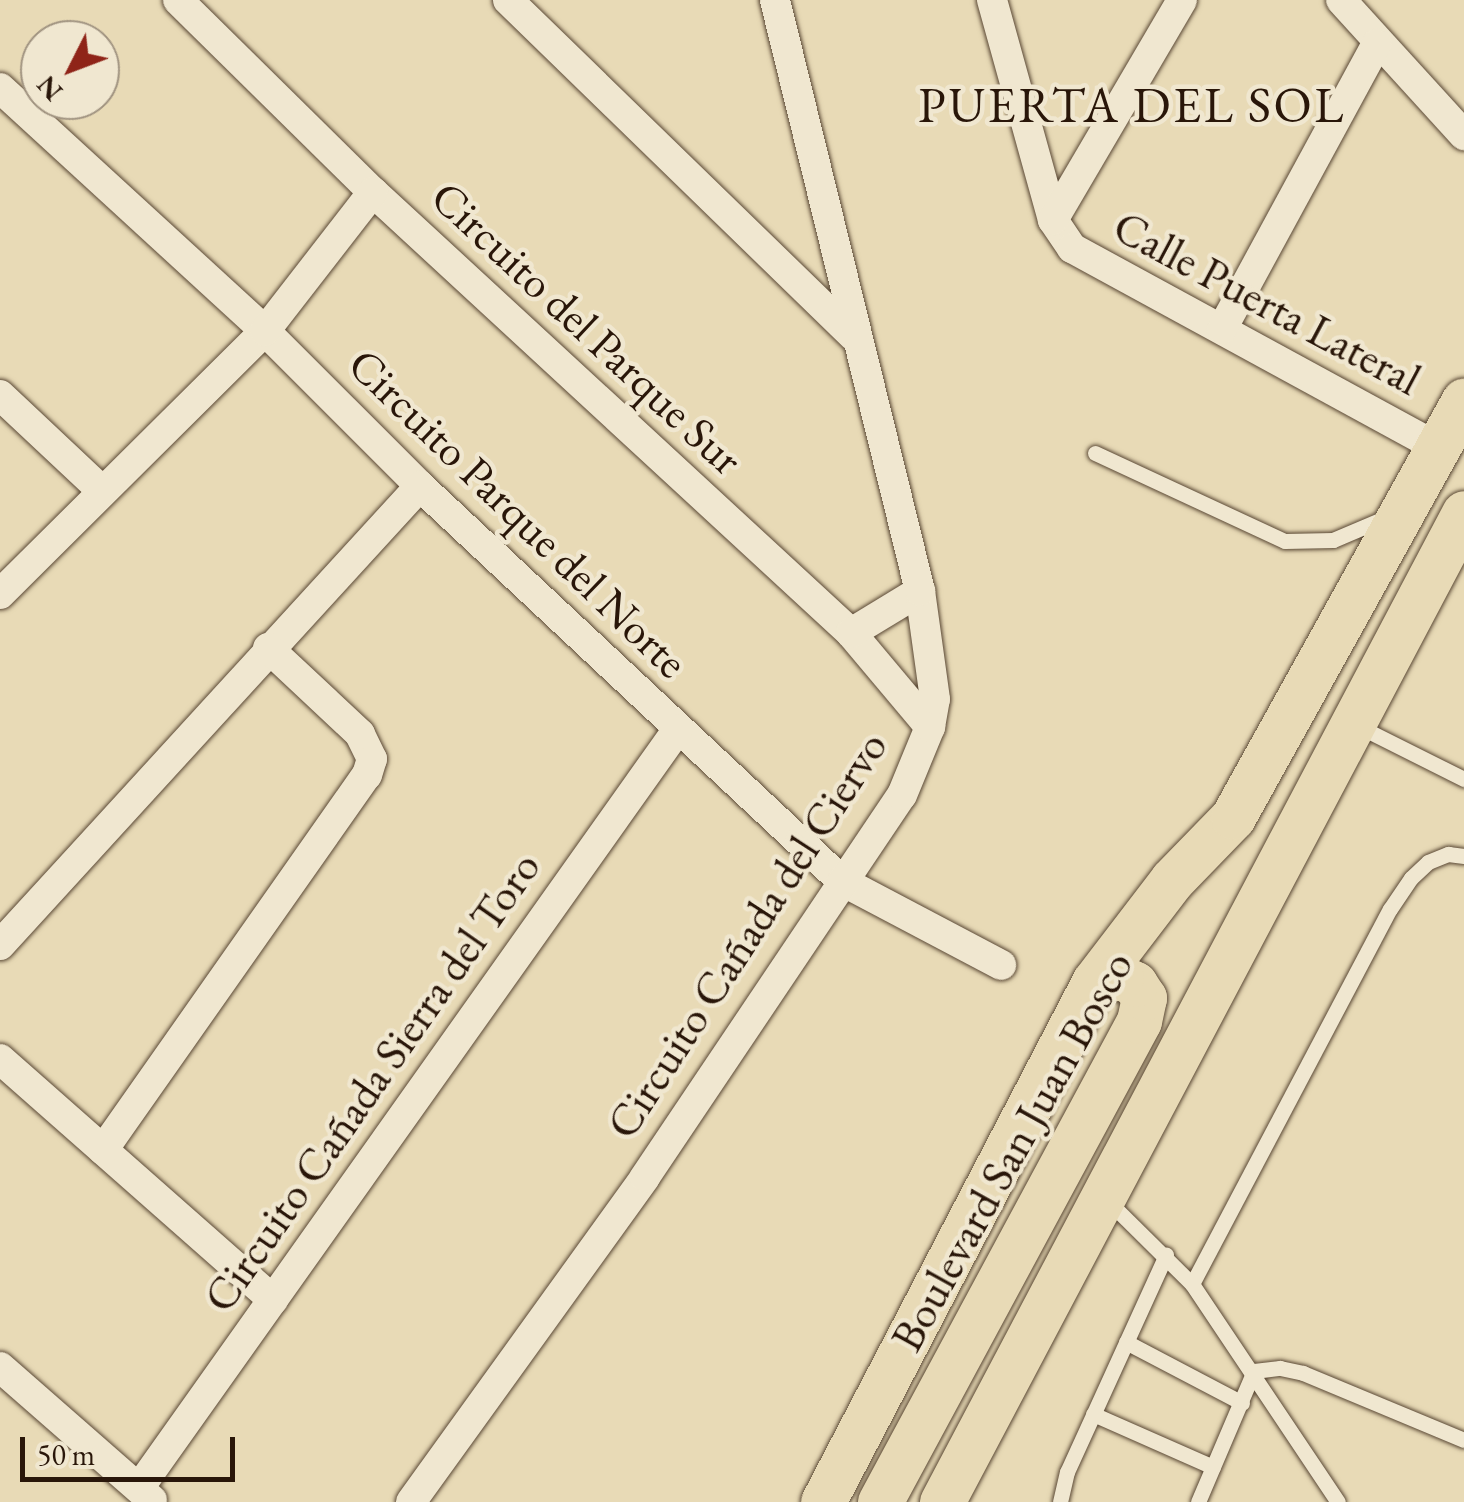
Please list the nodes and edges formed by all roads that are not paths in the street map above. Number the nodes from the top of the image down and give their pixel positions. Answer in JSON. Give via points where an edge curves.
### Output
{"nodes":[{"id":1,"x":178,"y":0,"type":"edge"},
{"id":2,"x":508,"y":0,"type":"edge"},
{"id":3,"x":536,"y":0,"type":"edge"},
{"id":4,"x":775,"y":0,"type":"edge"},
{"id":5,"x":992,"y":0,"type":"edge"},
{"id":6,"x":1182,"y":0,"type":"edge"},
{"id":7,"x":1341,"y":0,"type":"edge"},
{"id":8,"x":544,"y":34,"type":"junction"},
{"id":9,"x":1376,"y":44,"type":"junction"},
{"id":10,"x":5,"y":101,"type":"edge"},
{"id":11,"x":1464,"y":135,"type":"edge"},
{"id":12,"x":373,"y":192,"type":"junction"},
{"id":13,"x":1052,"y":220,"type":"junction"},
{"id":14,"x":1222,"y":329,"type":"junction"},
{"id":15,"x":265,"y":331,"type":"junction"},
{"id":16,"x":856,"y":338,"type":"junction"},
{"id":17,"x":0,"y":395,"type":"edge"},
{"id":18,"x":1464,"y":401,"type":"edge"},
{"id":19,"x":1440,"y":448,"type":"junction"},
{"id":20,"x":1095,"y":454,"type":"dead end"},
{"id":21,"x":420,"y":486,"type":"junction"},
{"id":22,"x":101,"y":490,"type":"junction"},
{"id":23,"x":1404,"y":510,"type":"junction"},
{"id":24,"x":1464,"y":513,"type":"edge"},
{"id":25,"x":4,"y":583,"type":"edge"},
{"id":26,"x":920,"y":591,"type":"junction"},
{"id":27,"x":851,"y":633,"type":"junction"},
{"id":28,"x":268,"y":648,"type":"junction"},
{"id":29,"x":1354,"y":724,"type":"junction"},
{"id":30,"x":930,"y":727,"type":"junction"},
{"id":31,"x":678,"y":729,"type":"junction"},
{"id":32,"x":1464,"y":779,"type":"edge"},
{"id":33,"x":1464,"y":856,"type":"edge"},
{"id":34,"x":842,"y":880,"type":"junction"},
{"id":35,"x":0,"y":945,"type":"edge"},
{"id":36,"x":1001,"y":965,"type":"dead end"},
{"id":37,"x":1094,"y":982,"type":"junction"},
{"id":38,"x":0,"y":1059,"type":"edge"},
{"id":39,"x":103,"y":1150,"type":"junction"},
{"id":40,"x":1105,"y":1199,"type":"junction"},
{"id":41,"x":1166,"y":1255,"type":"junction"},
{"id":42,"x":1192,"y":1284,"type":"junction"},
{"id":43,"x":273,"y":1300,"type":"junction"},
{"id":44,"x":1126,"y":1342,"type":"junction"},
{"id":45,"x":0,"y":1367,"type":"edge"},
{"id":46,"x":1254,"y":1371,"type":"junction"},
{"id":47,"x":1242,"y":1403,"type":"junction"},
{"id":48,"x":1093,"y":1414,"type":"junction"},
{"id":49,"x":1464,"y":1440,"type":"edge"},
{"id":50,"x":1213,"y":1468,"type":"junction"},
{"id":51,"x":147,"y":1495,"type":"edge"},
{"id":52,"x":411,"y":1502,"type":"edge"},
{"id":53,"x":824,"y":1502,"type":"edge"},
{"id":54,"x":880,"y":1502,"type":"edge"},
{"id":55,"x":942,"y":1502,"type":"edge"},
{"id":56,"x":1060,"y":1502,"type":"edge"},
{"id":57,"x":1198,"y":1502,"type":"edge"},
{"id":58,"x":1338,"y":1502,"type":"edge"}],
"edges":[{"from":1,"to":12,"type":"street","name":"Circuito del Parque Sur"},
{"from":2,"to":8,"type":"street"},
{"from":3,"to":8,"type":"street"},
{"from":4,"to":16,"type":"street","name":"Circuito Cañada del Ciervo"},
{"from":5,"to":13,"type":"street","name":"Calle Puerta Lateral"},
{"from":6,"to":13,"type":"street"},
{"from":7,"to":9,"type":"street"},
{"from":8,"to":16,"type":"street"},
{"from":9,"to":11,"type":"street"},
{"from":9,"to":14,"type":"street"},
{"from":10,"to":15,"type":"street","name":"Circuito Parque del Norte"},
{"from":12,"to":15,"type":"street"},
{"from":12,"to":27,"type":"street","name":"Circuito del Parque Sur"},
{"from":13,"to":14,"type":"street","name":"Calle Puerta Lateral","via":[[1085,258]]},
{"from":14,"to":19,"type":"street","name":"Calle Puerta Lateral"},
{"from":15,"to":21,"type":"street","name":"Circuito Parque del Norte"},
{"from":15,"to":22,"type":"street"},
{"from":16,"to":26,"type":"street","name":"Circuito Cañada del Ciervo"},
{"from":17,"to":22,"type":"street"},
{"from":18,"to":19,"type":"main road","name":"Boulevard San Juan Bosco"},
{"from":19,"to":23,"type":"main road","name":"Boulevard San Juan Bosco"},
{"from":20,"to":23,"type":"lane","via":[[1286,541],[1333,540]]},
{"from":21,"to":28,"type":"street"},
{"from":21,"to":31,"type":"street","name":"Circuito Parque del Norte"},
{"from":22,"to":25,"type":"street"},
{"from":23,"to":37,"type":"main road","name":"Boulevard San Juan Bosco","via":[[1232,816],[1172,880]]},
{"from":24,"to":29,"type":"main road"},
{"from":26,"to":27,"type":"street"},
{"from":26,"to":30,"type":"street","name":"Circuito Cañada del Ciervo","via":[[934,682]]},
{"from":27,"to":30,"type":"street","name":"Circuito del Parque Sur"},
{"from":28,"to":35,"type":"street"},
{"from":28,"to":39,"type":"street","via":[[360,734],[372,759],[367,775]]},
{"from":29,"to":32,"type":"lane"},
{"from":29,"to":40,"type":"main road"},
{"from":30,"to":34,"type":"street","name":"Circuito Cañada del Ciervo","via":[[902,795]]},
{"from":31,"to":34,"type":"street","name":"Circuito Parque del Norte"},
{"from":31,"to":43,"type":"street","name":"Circuito Cañada Sierra del Toro"},
{"from":33,"to":42,"type":"lane","via":[[1428,862],[1390,909]]},
{"from":34,"to":36,"type":"street","name":"Circuito Parque del Norte"},
{"from":34,"to":52,"type":"street","name":"Circuito Cañada del Ciervo","via":[[645,1177]]},
{"from":37,"to":53,"type":"main road","name":"Boulevard San Juan Bosco"},
{"from":37,"to":54,"type":"main road","via":[[1121,977],[1135,984],[1144,998],[1139,1020]]},
{"from":38,"to":39,"type":"street"},
{"from":39,"to":43,"type":"street"},
{"from":40,"to":41,"type":"lane"},
{"from":40,"to":55,"type":"main road"},
{"from":41,"to":42,"type":"lane"},
{"from":41,"to":44,"type":"lane"},
{"from":42,"to":46,"type":"lane"},
{"from":43,"to":51,"type":"street","name":"Circuito Cañada Sierra del Toro"},
{"from":44,"to":47,"type":"lane"},
{"from":44,"to":48,"type":"lane"},
{"from":45,"to":51,"type":"street"},
{"from":46,"to":47,"type":"lane"},
{"from":46,"to":49,"type":"lane","via":[[1303,1373]]},
{"from":46,"to":58,"type":"lane"},
{"from":47,"to":50,"type":"lane"},
{"from":48,"to":50,"type":"lane"},
{"from":48,"to":56,"type":"lane"},
{"from":50,"to":57,"type":"lane"}]}
